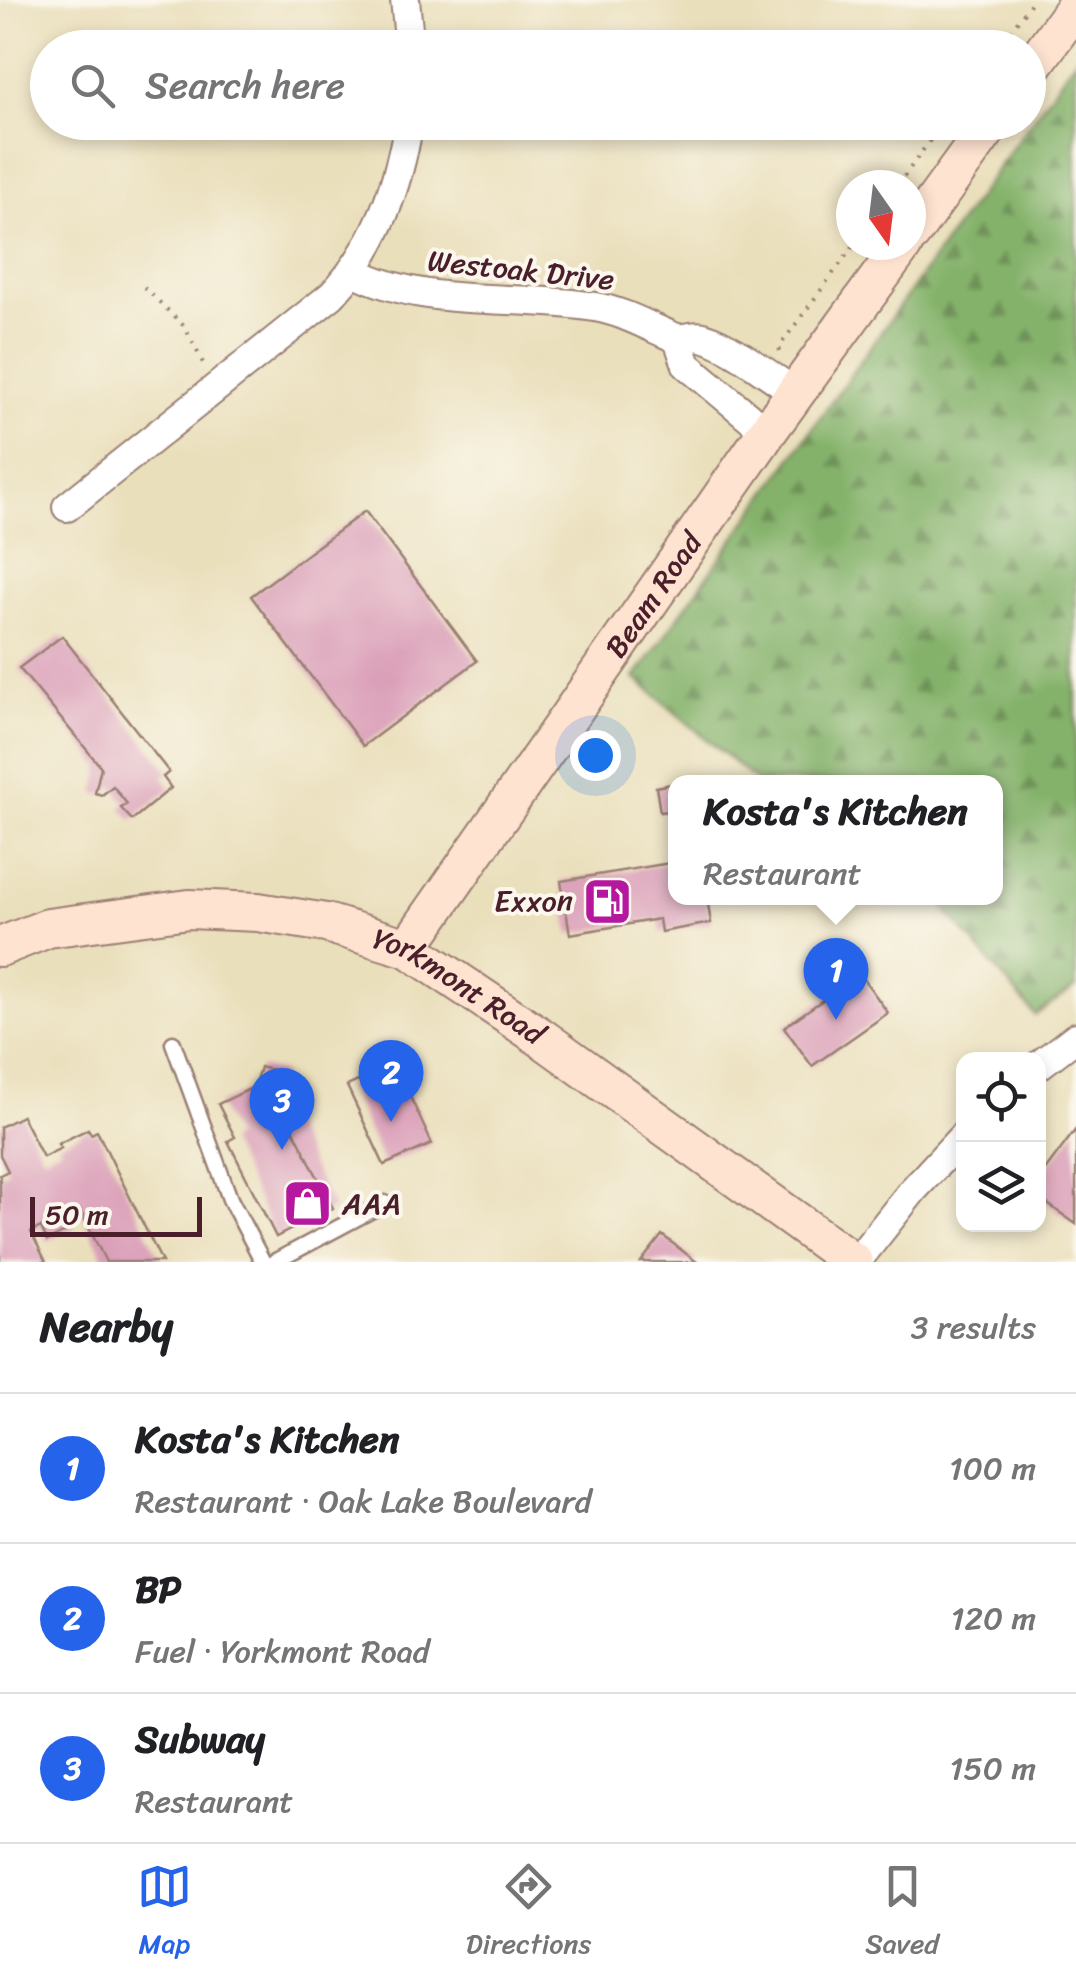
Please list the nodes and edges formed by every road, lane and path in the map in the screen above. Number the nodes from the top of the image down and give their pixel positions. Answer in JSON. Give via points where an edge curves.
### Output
{"nodes":[{"id":1,"x":405,"y":0,"type":"edge"},
{"id":2,"x":1033,"y":0,"type":"edge"},
{"id":3,"x":1076,"y":6,"type":"edge"},
{"id":4,"x":408,"y":30,"type":"edge"},
{"id":5,"x":1011,"y":30,"type":"edge"},
{"id":6,"x":1046,"y":47,"type":"edge"},
{"id":7,"x":404,"y":140,"type":"edge"},
{"id":8,"x":930,"y":140,"type":"edge"},
{"id":9,"x":979,"y":140,"type":"edge"},
{"id":10,"x":909,"y":170,"type":"edge"},
{"id":11,"x":926,"y":213,"type":"edge"},
{"id":12,"x":843,"y":260,"type":"edge"},
{"id":13,"x":892,"y":260,"type":"edge"},
{"id":14,"x":354,"y":271,"type":"junction"},
{"id":15,"x":144,"y":287,"type":"dead end"},
{"id":16,"x":678,"y":340,"type":"junction"},
{"id":17,"x":781,"y":354,"type":"dead end"},
{"id":18,"x":203,"y":363,"type":"dead end"},
{"id":19,"x":796,"y":392,"type":"junction"},
{"id":20,"x":767,"y":432,"type":"junction"},
{"id":21,"x":66,"y":507,"type":"dead end"},
{"id":22,"x":0,"y":947,"type":"edge"},
{"id":23,"x":408,"y":948,"type":"junction"},
{"id":24,"x":1076,"y":1037,"type":"edge"},
{"id":25,"x":173,"y":1044,"type":"dead end"},
{"id":26,"x":1046,"y":1060,"type":"edge"},
{"id":27,"x":958,"y":1142,"type":"edge"},
{"id":28,"x":384,"y":1203,"type":"dead end"},
{"id":29,"x":263,"y":1262,"type":"edge"},
{"id":30,"x":274,"y":1262,"type":"edge"},
{"id":31,"x":854,"y":1262,"type":"edge"}],
"edges":[{"from":1,"to":4,"type":"street"},
{"from":2,"to":5,"type":"path"},
{"from":3,"to":6,"type":"street"},
{"from":7,"to":14,"type":"street","via":[[386,211]]},
{"from":8,"to":10,"type":"path"},
{"from":9,"to":11,"type":"street"},
{"from":12,"to":17,"type":"path","via":[[779,347]]},
{"from":13,"to":19,"type":"street","name":"Beam Road"},
{"from":14,"to":16,"type":"street","name":"Westoak Drive","via":[[435,296],[597,307]]},
{"from":14,"to":21,"type":"street"},
{"from":15,"to":18,"type":"path","via":[[185,327]]},
{"from":16,"to":19,"type":"street","name":"Westoak Drive","via":[[702,336]]},
{"from":16,"to":20,"type":"street","name":"Westoak Drive","via":[[687,364]]},
{"from":19,"to":20,"type":"street","name":"Beam Road"},
{"from":20,"to":23,"type":"street","name":"Beam Road"},
{"from":22,"to":23,"type":"street","name":"Yorkmont Road","via":[[67,924],[189,908],[326,923]]},
{"from":23,"to":31,"type":"street","name":"Yorkmont Road"},
{"from":24,"to":26,"type":"street"},
{"from":25,"to":29,"type":"lane","via":[[230,1199]]},
{"from":27,"to":31,"type":"street"},
{"from":28,"to":30,"type":"lane"}]}
